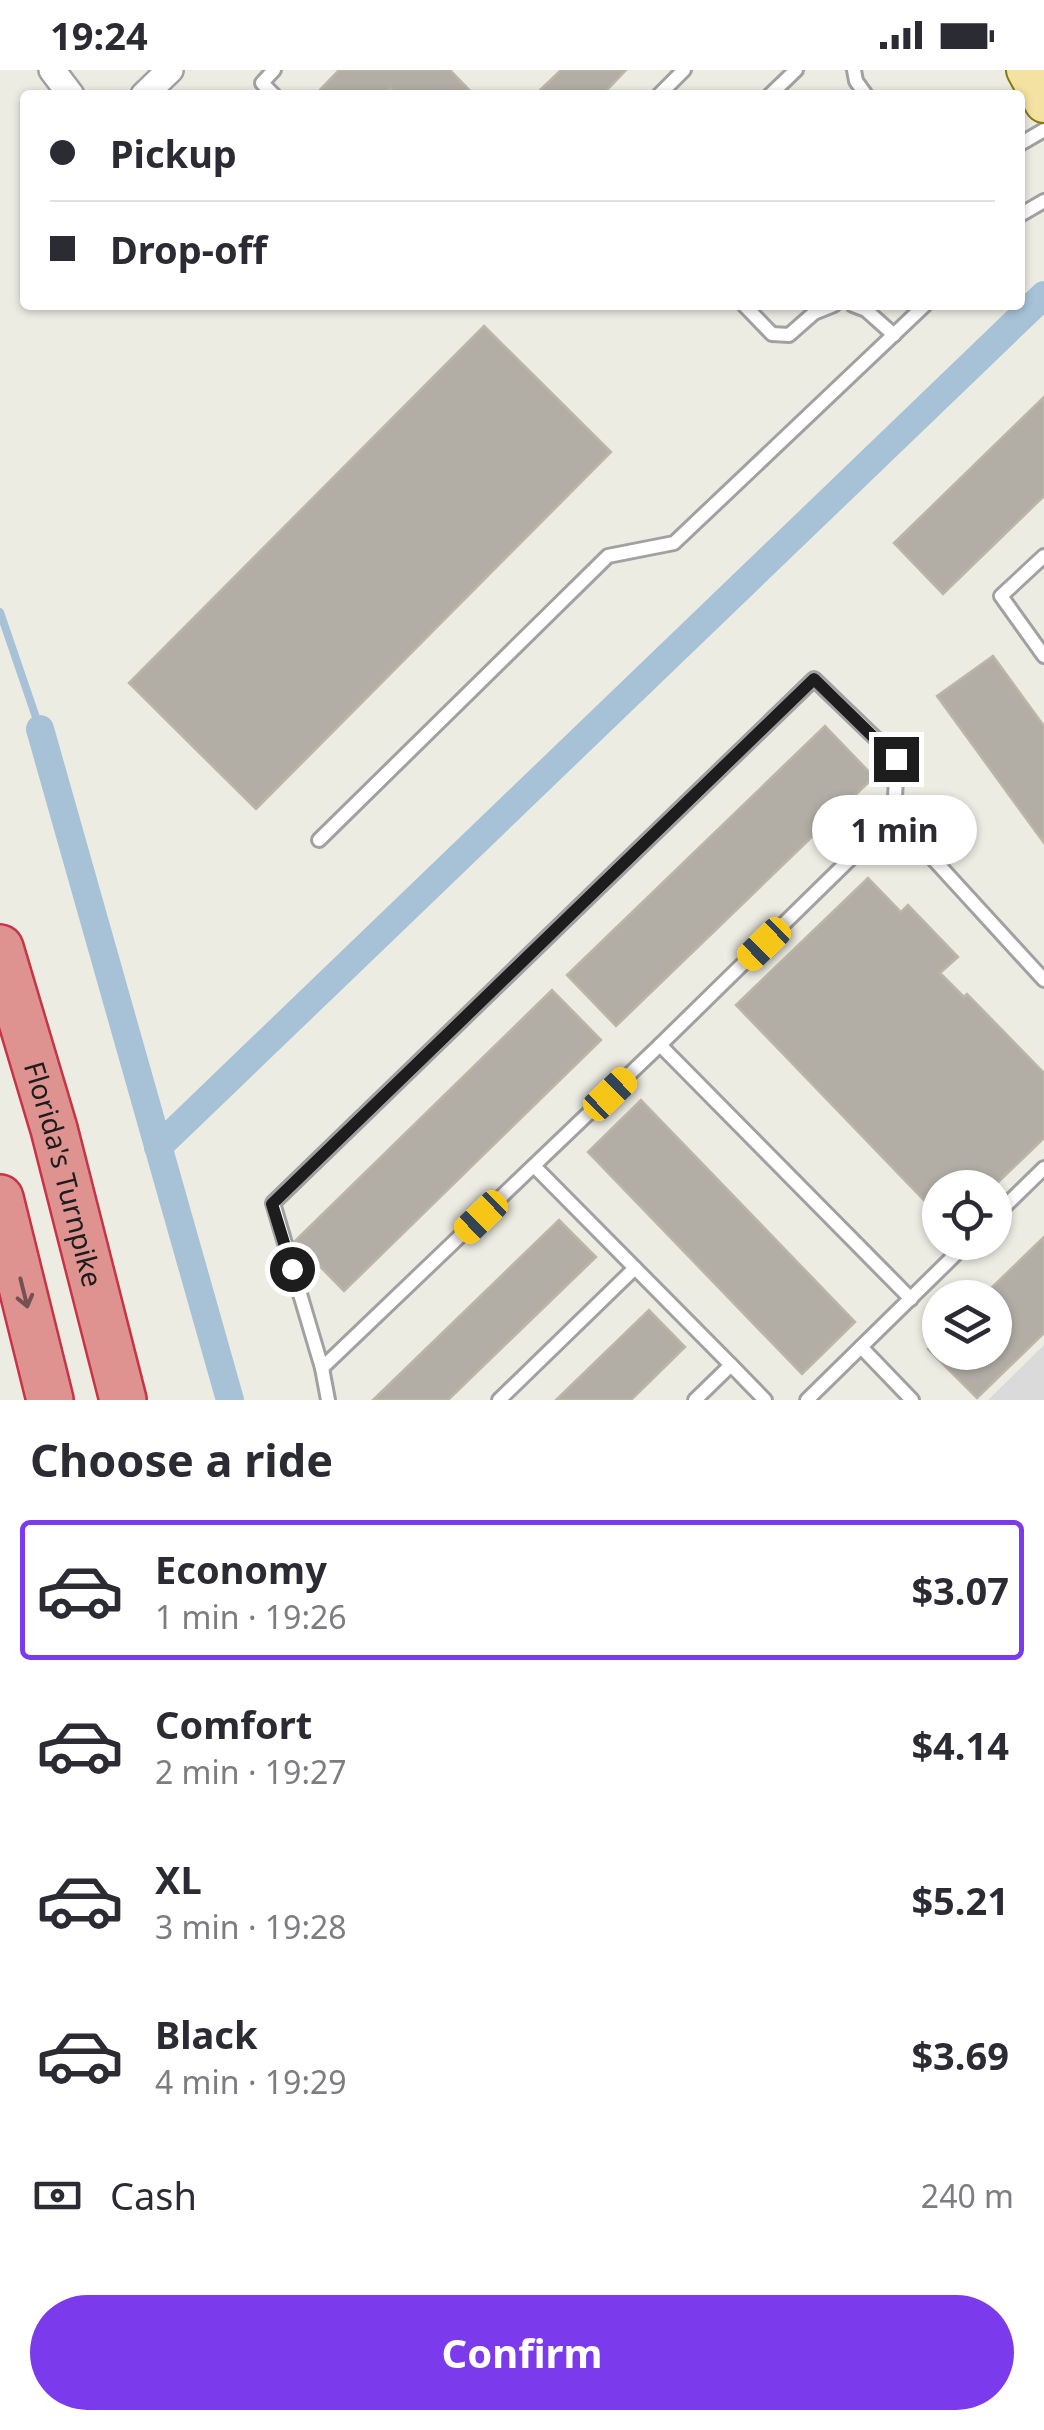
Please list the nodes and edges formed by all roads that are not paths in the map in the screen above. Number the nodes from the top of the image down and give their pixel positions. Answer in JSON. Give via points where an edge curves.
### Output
{"nodes":[{"id":1,"x":52,"y":70,"type":"edge"},
{"id":2,"x":170,"y":70,"type":"edge"},
{"id":3,"x":274,"y":70,"type":"edge"},
{"id":4,"x":684,"y":70,"type":"edge"},
{"id":5,"x":796,"y":70,"type":"edge"},
{"id":6,"x":1026,"y":70,"type":"edge"},
{"id":7,"x":67,"y":90,"type":"edge"},
{"id":8,"x":149,"y":90,"type":"edge"},
{"id":9,"x":269,"y":90,"type":"edge"},
{"id":10,"x":665,"y":90,"type":"edge"},
{"id":11,"x":775,"y":90,"type":"edge"},
{"id":12,"x":1044,"y":104,"type":"edge"},
{"id":13,"x":749,"y":310,"type":"edge"},
{"id":14,"x":822,"y":310,"type":"edge"},
{"id":15,"x":866,"y":310,"type":"edge"},
{"id":16,"x":920,"y":310,"type":"edge"},
{"id":17,"x":894,"y":335,"type":"junction"},
{"id":18,"x":1044,"y":556,"type":"edge"},
{"id":19,"x":1044,"y":656,"type":"edge"},
{"id":20,"x":894,"y":816,"type":"junction"},
{"id":21,"x":319,"y":840,"type":"dead end"},
{"id":22,"x":0,"y":948,"type":"edge"},
{"id":23,"x":1044,"y":980,"type":"edge"},
{"id":24,"x":660,"y":1046,"type":"junction"},
{"id":25,"x":534,"y":1166,"type":"junction"},
{"id":26,"x":1044,"y":1168,"type":"edge"},
{"id":27,"x":0,"y":1198,"type":"edge"},
{"id":28,"x":1012,"y":1199,"type":"edge"},
{"id":29,"x":949,"y":1260,"type":"edge"},
{"id":30,"x":634,"y":1268,"type":"junction"},
{"id":31,"x":910,"y":1298,"type":"junction"},
{"id":32,"x":861,"y":1347,"type":"junction"},
{"id":33,"x":731,"y":1365,"type":"junction"},
{"id":34,"x":322,"y":1368,"type":"junction"},
{"id":35,"x":50,"y":1400,"type":"edge"},
{"id":36,"x":124,"y":1400,"type":"edge"},
{"id":37,"x":328,"y":1400,"type":"edge"},
{"id":38,"x":499,"y":1400,"type":"edge"},
{"id":39,"x":695,"y":1400,"type":"edge"},
{"id":40,"x":764,"y":1400,"type":"edge"},
{"id":41,"x":806,"y":1400,"type":"edge"},
{"id":42,"x":912,"y":1400,"type":"edge"}],
"edges":[{"from":1,"to":7,"type":"street"},
{"from":2,"to":8,"type":"street"},
{"from":3,"to":9,"type":"lane","via":[[262,83]]},
{"from":4,"to":10,"type":"lane"},
{"from":5,"to":11,"type":"lane"},
{"from":6,"to":12,"type":"main road"},
{"from":13,"to":14,"type":"lane","via":[[772,334],[789,335]]},
{"from":15,"to":17,"type":"lane"},
{"from":16,"to":17,"type":"lane"},
{"from":17,"to":21,"type":"lane","via":[[674,544],[608,556]]},
{"from":18,"to":19,"type":"lane","via":[[1001,596]]},
{"from":20,"to":23,"type":"lane"},
{"from":20,"to":24,"type":"lane"},
{"from":20,"to":34,"type":"lane","via":[[896,759],[814,679],[272,1204]]},
{"from":22,"to":36,"type":"highway","name":"Florida's Turnpike"},
{"from":24,"to":25,"type":"lane"},
{"from":24,"to":31,"type":"lane"},
{"from":25,"to":30,"type":"lane"},
{"from":25,"to":34,"type":"lane"},
{"from":26,"to":28,"type":"lane"},
{"from":27,"to":35,"type":"highway","one_way":true},
{"from":29,"to":31,"type":"lane"},
{"from":30,"to":33,"type":"lane"},
{"from":30,"to":38,"type":"lane"},
{"from":31,"to":32,"type":"lane"},
{"from":32,"to":41,"type":"lane"},
{"from":32,"to":42,"type":"lane"},
{"from":33,"to":39,"type":"lane"},
{"from":33,"to":40,"type":"lane"},
{"from":34,"to":37,"type":"lane"}]}
